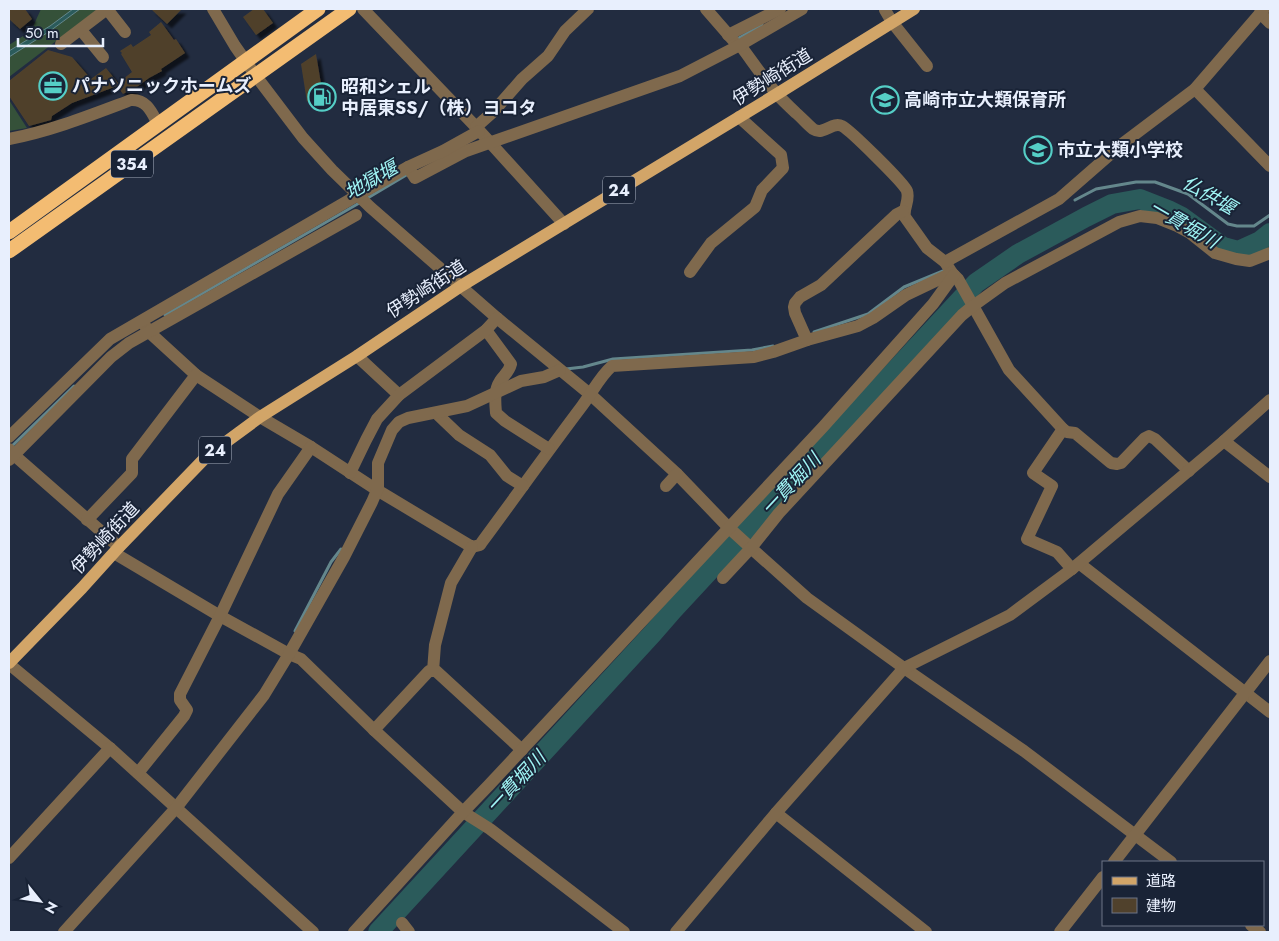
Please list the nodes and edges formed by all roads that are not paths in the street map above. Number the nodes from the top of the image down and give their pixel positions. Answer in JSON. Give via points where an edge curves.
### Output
{"nodes":[{"id":1,"x":107,"y":9,"type":"edge"},
{"id":2,"x":213,"y":9,"type":"edge"},
{"id":3,"x":318,"y":9,"type":"edge"},
{"id":4,"x":349,"y":9,"type":"edge"},
{"id":5,"x":362,"y":9,"type":"edge"},
{"id":6,"x":588,"y":9,"type":"edge"},
{"id":7,"x":706,"y":9,"type":"edge"},
{"id":8,"x":780,"y":9,"type":"edge"},
{"id":9,"x":802,"y":9,"type":"edge"},
{"id":10,"x":914,"y":9,"type":"edge"},
{"id":11,"x":885,"y":10,"type":"dead end"},
{"id":12,"x":1262,"y":11,"type":"edge"},
{"id":13,"x":892,"y":22,"type":"junction"},
{"id":14,"x":1270,"y":23,"type":"edge"},
{"id":15,"x":81,"y":30,"type":"junction"},
{"id":16,"x":125,"y":32,"type":"dead end"},
{"id":17,"x":728,"y":35,"type":"junction"},
{"id":18,"x":61,"y":44,"type":"dead end"},
{"id":19,"x":739,"y":45,"type":"junction"},
{"id":20,"x":103,"y":57,"type":"dead end"},
{"id":21,"x":245,"y":61,"type":"junction"},
{"id":22,"x":927,"y":66,"type":"dead end"},
{"id":23,"x":256,"y":76,"type":"junction"},
{"id":24,"x":1195,"y":89,"type":"junction"},
{"id":25,"x":777,"y":94,"type":"junction"},
{"id":26,"x":739,"y":117,"type":"junction"},
{"id":27,"x":158,"y":124,"type":"junction"},
{"id":28,"x":478,"y":129,"type":"junction"},
{"id":29,"x":9,"y":138,"type":"edge"},
{"id":30,"x":490,"y":143,"type":"junction"},
{"id":31,"x":408,"y":166,"type":"junction"},
{"id":32,"x":1270,"y":166,"type":"edge"},
{"id":33,"x":358,"y":195,"type":"junction"},
{"id":34,"x":904,"y":211,"type":"junction"},
{"id":35,"x":356,"y":215,"type":"dead end"},
{"id":36,"x":564,"y":224,"type":"junction"},
{"id":37,"x":9,"y":232,"type":"edge"},
{"id":38,"x":9,"y":251,"type":"edge"},
{"id":39,"x":1270,"y":253,"type":"edge"},
{"id":40,"x":944,"y":262,"type":"junction"},
{"id":41,"x":690,"y":272,"type":"dead end"},
{"id":42,"x":955,"y":276,"type":"junction"},
{"id":43,"x":461,"y":286,"type":"junction"},
{"id":44,"x":972,"y":304,"type":"junction"},
{"id":45,"x":497,"y":318,"type":"junction"},
{"id":46,"x":142,"y":321,"type":"junction"},
{"id":47,"x":486,"y":330,"type":"junction"},
{"id":48,"x":149,"y":332,"type":"junction"},
{"id":49,"x":807,"y":340,"type":"junction"},
{"id":50,"x":356,"y":356,"type":"junction"},
{"id":51,"x":560,"y":370,"type":"junction"},
{"id":52,"x":196,"y":375,"type":"junction"},
{"id":53,"x":495,"y":394,"type":"junction"},
{"id":54,"x":398,"y":395,"type":"junction"},
{"id":55,"x":591,"y":395,"type":"junction"},
{"id":56,"x":1270,"y":400,"type":"edge"},
{"id":57,"x":436,"y":413,"type":"junction"},
{"id":58,"x":260,"y":417,"type":"junction"},
{"id":59,"x":1063,"y":429,"type":"junction"},
{"id":60,"x":9,"y":437,"type":"edge"},
{"id":61,"x":1224,"y":441,"type":"junction"},
{"id":62,"x":311,"y":447,"type":"junction"},
{"id":63,"x":549,"y":449,"type":"junction"},
{"id":64,"x":10,"y":455,"type":"edge"},
{"id":65,"x":1188,"y":471,"type":"junction"},
{"id":66,"x":350,"y":473,"type":"junction"},
{"id":67,"x":677,"y":474,"type":"junction"},
{"id":68,"x":1270,"y":477,"type":"edge"},
{"id":69,"x":523,"y":486,"type":"junction"},
{"id":70,"x":666,"y":486,"type":"dead end"},
{"id":71,"x":377,"y":490,"type":"junction"},
{"id":72,"x":87,"y":520,"type":"junction"},
{"id":73,"x":730,"y":528,"type":"junction"},
{"id":74,"x":472,"y":547,"type":"junction"},
{"id":75,"x":750,"y":547,"type":"junction"},
{"id":76,"x":117,"y":550,"type":"junction"},
{"id":77,"x":1076,"y":566,"type":"junction"},
{"id":78,"x":723,"y":578,"type":"dead end"},
{"id":79,"x":220,"y":616,"type":"junction"},
{"id":80,"x":289,"y":654,"type":"junction"},
{"id":81,"x":10,"y":660,"type":"edge"},
{"id":82,"x":1270,"y":661,"type":"edge"},
{"id":83,"x":904,"y":668,"type":"junction"},
{"id":84,"x":433,"y":671,"type":"junction"},
{"id":85,"x":1245,"y":693,"type":"junction"},
{"id":86,"x":1270,"y":712,"type":"edge"},
{"id":87,"x":374,"y":730,"type":"junction"},
{"id":88,"x":110,"y":748,"type":"junction"},
{"id":89,"x":522,"y":750,"type":"junction"},
{"id":90,"x":138,"y":773,"type":"junction"},
{"id":91,"x":176,"y":808,"type":"junction"},
{"id":92,"x":465,"y":813,"type":"junction"},
{"id":93,"x":776,"y":813,"type":"junction"},
{"id":94,"x":1135,"y":835,"type":"junction"},
{"id":95,"x":9,"y":858,"type":"edge"},
{"id":96,"x":1115,"y":861,"type":"edge"},
{"id":97,"x":1169,"y":861,"type":"edge"},
{"id":98,"x":1102,"y":878,"type":"edge"},
{"id":99,"x":64,"y":932,"type":"edge"},
{"id":100,"x":313,"y":932,"type":"edge"},
{"id":101,"x":354,"y":932,"type":"edge"},
{"id":102,"x":624,"y":932,"type":"edge"},
{"id":103,"x":676,"y":932,"type":"edge"},
{"id":104,"x":926,"y":932,"type":"edge"},
{"id":105,"x":1060,"y":932,"type":"edge"}],
"edges":[{"from":1,"to":15,"type":"street"},
{"from":1,"to":16,"type":"street"},
{"from":2,"to":21,"type":"street"},
{"from":3,"to":21,"type":"highway","number":"354"},
{"from":4,"to":23,"type":"highway","number":"354"},
{"from":5,"to":28,"type":"street"},
{"from":6,"to":28,"type":"street","via":[[565,30],[548,56],[522,79]]},
{"from":7,"to":17,"type":"street"},
{"from":8,"to":17,"type":"street"},
{"from":9,"to":19,"type":"street"},
{"from":10,"to":13,"type":"main road","name":"伊勢崎街道","number":"24"},
{"from":11,"to":13,"type":"street"},
{"from":12,"to":14,"type":"street"},
{"from":12,"to":24,"type":"street"},
{"from":13,"to":22,"type":"street"},
{"from":13,"to":25,"type":"main road","name":"伊勢崎街道","number":"24"},
{"from":15,"to":18,"type":"street"},
{"from":15,"to":20,"type":"street"},
{"from":17,"to":19,"type":"street"},
{"from":19,"to":25,"type":"street"},
{"from":19,"to":30,"type":"street","via":[[680,76]]},
{"from":21,"to":23,"type":"street"},
{"from":21,"to":27,"type":"highway","number":"354"},
{"from":23,"to":33,"type":"street","via":[[303,138]]},
{"from":23,"to":38,"type":"highway","number":"354"},
{"from":24,"to":32,"type":"street"},
{"from":24,"to":40,"type":"street","via":[[1122,144],[1059,199]]},
{"from":25,"to":26,"type":"main road","name":"伊勢崎街道","number":"24"},
{"from":25,"to":34,"type":"street","via":[[816,131],[835,124],[855,137],[907,191],[908,202]]},
{"from":26,"to":36,"type":"main road","name":"伊勢崎街道","number":"24"},
{"from":26,"to":41,"type":"street","via":[[781,156],[783,168],[762,190],[754,207],[711,243]]},
{"from":27,"to":29,"type":"street","via":[[146,104],[131,100],[77,120]]},
{"from":27,"to":37,"type":"highway","number":"354"},
{"from":28,"to":30,"type":"street"},
{"from":28,"to":31,"type":"street","via":[[443,151]]},
{"from":30,"to":31,"type":"street","via":[[466,151],[415,178]]},
{"from":30,"to":36,"type":"street"},
{"from":31,"to":33,"type":"street"},
{"from":33,"to":43,"type":"street"},
{"from":33,"to":46,"type":"street"},
{"from":34,"to":40,"type":"street","via":[[927,248]]},
{"from":34,"to":49,"type":"street","via":[[821,285],[795,303],[795,313]]},
{"from":35,"to":48,"type":"street"},
{"from":36,"to":43,"type":"main road","name":"伊勢崎街道","number":"24"},
{"from":39,"to":44,"type":"street","via":[[1250,261],[1236,259],[1215,253],[1177,226],[1157,218],[1140,216],[1118,222]]},
{"from":40,"to":42,"type":"street"},
{"from":42,"to":44,"type":"street"},
{"from":42,"to":49,"type":"street","via":[[906,295],[858,326]]},
{"from":42,"to":73,"type":"street"},
{"from":43,"to":45,"type":"street"},
{"from":43,"to":50,"type":"main road","name":"伊勢崎街道","number":"24"},
{"from":44,"to":59,"type":"street","via":[[1009,370]]},
{"from":44,"to":75,"type":"street"},
{"from":45,"to":47,"type":"street"},
{"from":45,"to":51,"type":"street"},
{"from":46,"to":48,"type":"street"},
{"from":46,"to":60,"type":"street","via":[[101,347]]},
{"from":47,"to":53,"type":"street","via":[[511,364]]},
{"from":47,"to":54,"type":"street"},
{"from":48,"to":52,"type":"street"},
{"from":48,"to":64,"type":"street","via":[[112,357]]},
{"from":49,"to":55,"type":"street","via":[[754,357],[612,366]]},
{"from":50,"to":54,"type":"street"},
{"from":50,"to":58,"type":"main road","name":"伊勢崎街道","number":"24"},
{"from":51,"to":53,"type":"street","via":[[521,381]]},
{"from":51,"to":55,"type":"street"},
{"from":52,"to":58,"type":"street"},
{"from":52,"to":72,"type":"street","via":[[132,459],[132,472]]},
{"from":53,"to":57,"type":"street","via":[[468,406]]},
{"from":53,"to":63,"type":"street","via":[[496,413]]},
{"from":54,"to":66,"type":"street","via":[[377,419]]},
{"from":55,"to":63,"type":"street"},
{"from":55,"to":67,"type":"street"},
{"from":56,"to":61,"type":"street"},
{"from":57,"to":69,"type":"street","via":[[490,455],[507,476]]},
{"from":57,"to":71,"type":"street","via":[[408,418],[392,430],[378,463]]},
{"from":58,"to":62,"type":"street"},
{"from":58,"to":76,"type":"main road","name":"伊勢崎街道","number":"24","via":[[207,456]]},
{"from":59,"to":65,"type":"street","via":[[1075,433],[1111,463],[1117,464],[1149,436]]},
{"from":59,"to":77,"type":"street","via":[[1033,473],[1052,486],[1027,539],[1057,552]]},
{"from":61,"to":65,"type":"street"},
{"from":61,"to":68,"type":"street"},
{"from":62,"to":66,"type":"street"},
{"from":62,"to":79,"type":"street","via":[[278,494]]},
{"from":63,"to":69,"type":"street"},
{"from":64,"to":72,"type":"street"},
{"from":65,"to":77,"type":"street"},
{"from":66,"to":71,"type":"street"},
{"from":67,"to":70,"type":"street"},
{"from":67,"to":73,"type":"street"},
{"from":69,"to":74,"type":"street","via":[[480,545]]},
{"from":71,"to":74,"type":"street"},
{"from":71,"to":80,"type":"street","via":[[344,557]]},
{"from":72,"to":76,"type":"street"},
{"from":73,"to":75,"type":"street"},
{"from":73,"to":89,"type":"street"},
{"from":74,"to":84,"type":"street","via":[[451,583],[435,645]]},
{"from":75,"to":78,"type":"street"},
{"from":75,"to":83,"type":"street","via":[[807,598]]},
{"from":76,"to":79,"type":"street"},
{"from":76,"to":81,"type":"main road","name":"伊勢崎街道","number":"24"},
{"from":77,"to":83,"type":"street","via":[[1010,615]]},
{"from":77,"to":85,"type":"street"},
{"from":79,"to":80,"type":"street"},
{"from":79,"to":90,"type":"street","via":[[180,694],[187,710],[184,716]]},
{"from":80,"to":87,"type":"street","via":[[301,659]]},
{"from":80,"to":91,"type":"street","via":[[254,709]]},
{"from":81,"to":88,"type":"street"},
{"from":82,"to":85,"type":"street"},
{"from":83,"to":93,"type":"street"},
{"from":83,"to":94,"type":"street","via":[[1024,751]]},
{"from":84,"to":87,"type":"street","via":[[429,671]]},
{"from":84,"to":89,"type":"street"},
{"from":85,"to":86,"type":"street"},
{"from":85,"to":94,"type":"street"},
{"from":87,"to":92,"type":"street"},
{"from":88,"to":90,"type":"street"},
{"from":88,"to":95,"type":"street"},
{"from":89,"to":92,"type":"street"},
{"from":90,"to":91,"type":"street"},
{"from":91,"to":99,"type":"street"},
{"from":91,"to":100,"type":"street"},
{"from":92,"to":101,"type":"street"},
{"from":92,"to":102,"type":"street"},
{"from":93,"to":103,"type":"street"},
{"from":93,"to":104,"type":"street"},
{"from":94,"to":96,"type":"street"},
{"from":94,"to":97,"type":"street"},
{"from":98,"to":105,"type":"street"}]}
